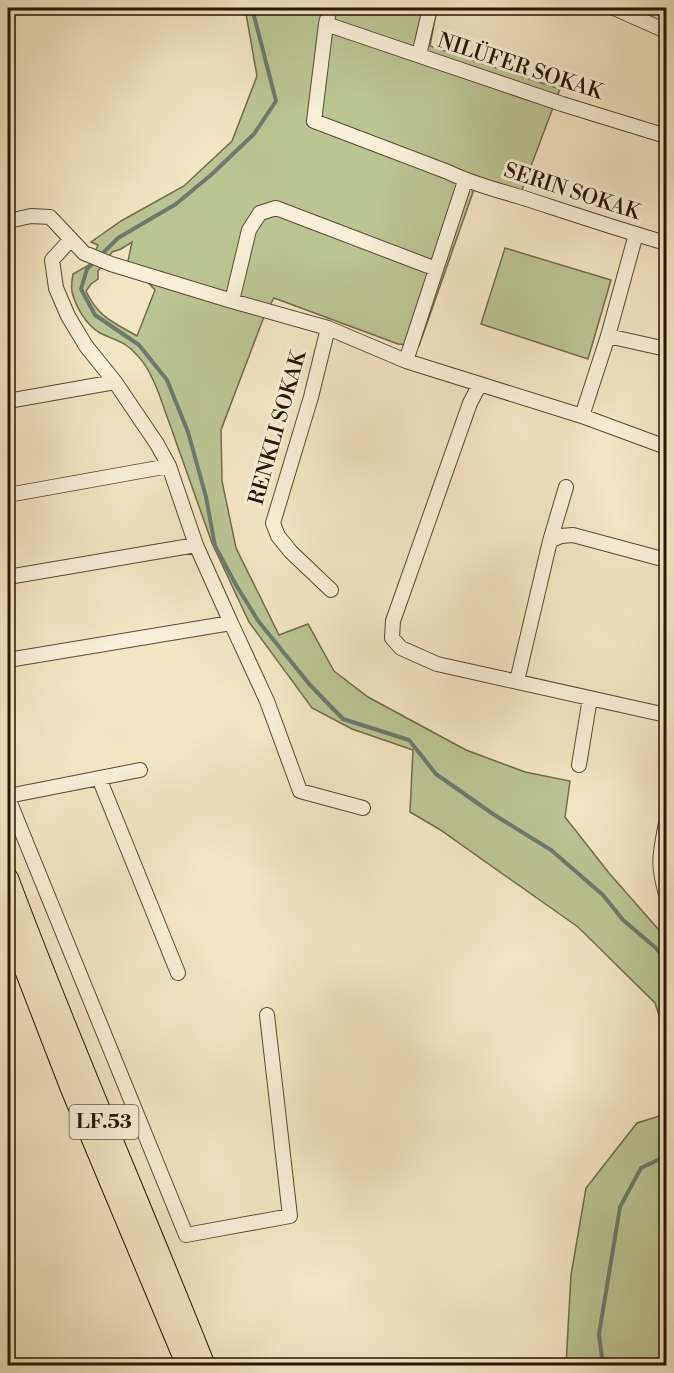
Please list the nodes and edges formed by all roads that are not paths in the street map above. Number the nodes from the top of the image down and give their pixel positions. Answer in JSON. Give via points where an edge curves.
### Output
{"nodes":[{"id":1,"x":330,"y":8,"type":"edge"},
{"id":2,"x":430,"y":8,"type":"edge"},
{"id":3,"x":614,"y":8,"type":"edge"},
{"id":4,"x":326,"y":24,"type":"junction"},
{"id":5,"x":666,"y":31,"type":"edge"},
{"id":6,"x":419,"y":55,"type":"junction"},
{"id":7,"x":666,"y":136,"type":"edge"},
{"id":8,"x":465,"y":181,"type":"junction"},
{"id":9,"x":8,"y":221,"type":"edge"},
{"id":10,"x":636,"y":234,"type":"junction"},
{"id":11,"x":71,"y":239,"type":"junction"},
{"id":12,"x":666,"y":243,"type":"edge"},
{"id":13,"x":436,"y":269,"type":"junction"},
{"id":14,"x":232,"y":301,"type":"junction"},
{"id":15,"x":328,"y":328,"type":"junction"},
{"id":16,"x":608,"y":336,"type":"junction"},
{"id":17,"x":666,"y":350,"type":"edge"},
{"id":18,"x":406,"y":361,"type":"junction"},
{"id":19,"x":115,"y":382,"type":"junction"},
{"id":20,"x":480,"y":384,"type":"junction"},
{"id":21,"x":8,"y":401,"type":"edge"},
{"id":22,"x":582,"y":416,"type":"junction"},
{"id":23,"x":666,"y":447,"type":"edge"},
{"id":24,"x":169,"y":466,"type":"junction"},
{"id":25,"x":566,"y":487,"type":"dead end"},
{"id":26,"x":8,"y":495,"type":"edge"},
{"id":27,"x":550,"y":541,"type":"junction"},
{"id":28,"x":196,"y":545,"type":"junction"},
{"id":29,"x":666,"y":560,"type":"edge"},
{"id":30,"x":8,"y":577,"type":"edge"},
{"id":31,"x":331,"y":590,"type":"dead end"},
{"id":32,"x":231,"y":623,"type":"junction"},
{"id":33,"x":8,"y":660,"type":"edge"},
{"id":34,"x":517,"y":681,"type":"junction"},
{"id":35,"x":590,"y":698,"type":"junction"},
{"id":36,"x":666,"y":716,"type":"edge"},
{"id":37,"x":579,"y":765,"type":"dead end"},
{"id":38,"x":140,"y":770,"type":"dead end"},
{"id":39,"x":99,"y":778,"type":"junction"},
{"id":40,"x":8,"y":797,"type":"edge"},
{"id":41,"x":363,"y":808,"type":"dead end"},
{"id":42,"x":666,"y":824,"type":"edge"},
{"id":43,"x":8,"y":878,"type":"edge"},
{"id":44,"x":666,"y":894,"type":"edge"},
{"id":45,"x":8,"y":926,"type":"edge"},
{"id":46,"x":178,"y":973,"type":"dead end"},
{"id":47,"x":267,"y":1015,"type":"dead end"},
{"id":48,"x":187,"y":1365,"type":"edge"},
{"id":49,"x":205,"y":1365,"type":"edge"}],
"edges":[{"from":1,"to":4,"type":"street"},
{"from":2,"to":6,"type":"street"},
{"from":3,"to":5,"type":"street"},
{"from":4,"to":6,"type":"street","name":"NILÜFER SOKAK"},
{"from":4,"to":8,"type":"street","name":"SERIN SOKAK","via":[[314,121]]},
{"from":6,"to":7,"type":"street","name":"NILÜFER SOKAK"},
{"from":8,"to":10,"type":"street","name":"SERIN SOKAK"},
{"from":8,"to":13,"type":"street"},
{"from":9,"to":11,"type":"street","via":[[50,217]]},
{"from":10,"to":12,"type":"street","name":"SERIN SOKAK"},
{"from":10,"to":16,"type":"street"},
{"from":11,"to":14,"type":"street","via":[[84,253],[111,264]]},
{"from":11,"to":19,"type":"street","via":[[52,260],[56,288],[86,346]]},
{"from":13,"to":14,"type":"street","via":[[276,208],[261,213],[249,230]]},
{"from":13,"to":18,"type":"street"},
{"from":14,"to":15,"type":"street"},
{"from":15,"to":18,"type":"street"},
{"from":15,"to":31,"type":"street","name":"RENKLI SOKAK","via":[[273,523],[278,537]]},
{"from":16,"to":17,"type":"street"},
{"from":16,"to":22,"type":"street"},
{"from":18,"to":20,"type":"street"},
{"from":19,"to":21,"type":"street"},
{"from":19,"to":24,"type":"street"},
{"from":20,"to":22,"type":"street"},
{"from":20,"to":34,"type":"street","via":[[393,621],[392,638],[401,648],[437,664]]},
{"from":22,"to":23,"type":"street"},
{"from":24,"to":26,"type":"street"},
{"from":24,"to":28,"type":"street"},
{"from":25,"to":27,"type":"street"},
{"from":27,"to":29,"type":"street","via":[[573,535]]},
{"from":27,"to":34,"type":"street"},
{"from":28,"to":30,"type":"street"},
{"from":28,"to":32,"type":"street"},
{"from":32,"to":33,"type":"street"},
{"from":32,"to":41,"type":"street","via":[[267,701],[300,791]]},
{"from":34,"to":35,"type":"street"},
{"from":35,"to":36,"type":"street"},
{"from":35,"to":37,"type":"street"},
{"from":38,"to":39,"type":"street"},
{"from":39,"to":40,"type":"street"},
{"from":39,"to":46,"type":"street"},
{"from":40,"to":47,"type":"street","via":[[186,1235],[290,1216]]},
{"from":42,"to":44,"type":"street","via":[[660,855]]},
{"from":43,"to":49,"type":"highway","number":"LF.53"},
{"from":45,"to":48,"type":"highway","number":"LF.53","via":[[71,1089]]}]}
